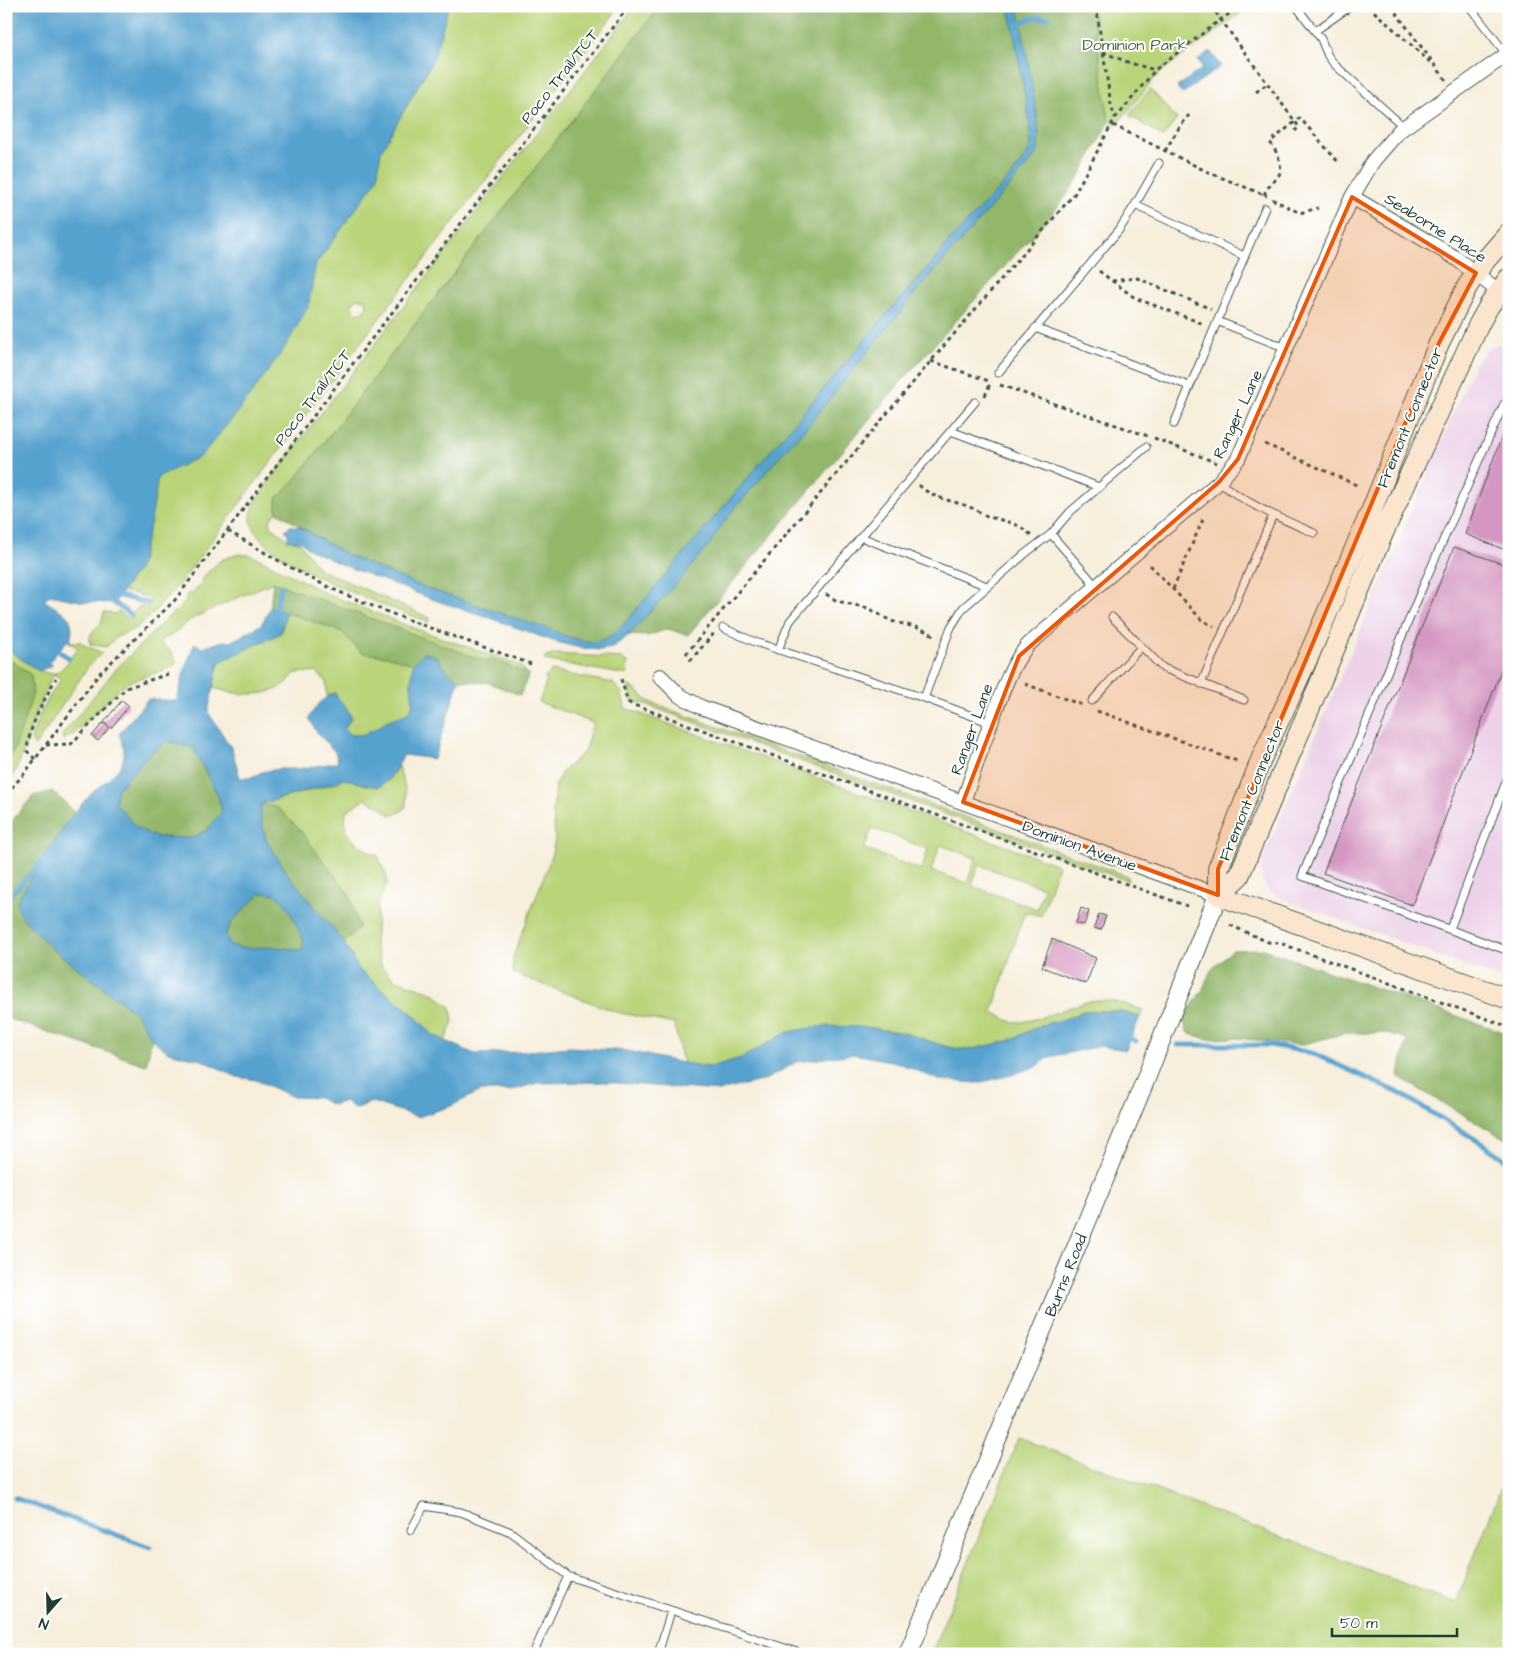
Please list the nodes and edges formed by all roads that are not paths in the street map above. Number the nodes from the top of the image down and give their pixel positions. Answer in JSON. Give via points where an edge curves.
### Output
{"nodes":[{"id":1,"x":1296,"y":6,"type":"edge"},
{"id":2,"x":1351,"y":6,"type":"edge"},
{"id":3,"x":1470,"y":6,"type":"edge"},
{"id":4,"x":1315,"y":31,"type":"junction"},
{"id":5,"x":1508,"y":54,"type":"edge"},
{"id":6,"x":1404,"y":127,"type":"junction"},
{"id":7,"x":1158,"y":163,"type":"dead end"},
{"id":8,"x":1352,"y":196,"type":"junction"},
{"id":9,"x":1135,"y":205,"type":"junction"},
{"id":10,"x":1265,"y":208,"type":"dead end"},
{"id":11,"x":1509,"y":233,"type":"edge"},
{"id":12,"x":1244,"y":256,"type":"junction"},
{"id":13,"x":1476,"y":272,"type":"junction"},
{"id":14,"x":1505,"y":289,"type":"edge"},
{"id":15,"x":1217,"y":320,"type":"junction"},
{"id":16,"x":1035,"y":328,"type":"junction"},
{"id":17,"x":1286,"y":348,"type":"junction"},
{"id":18,"x":998,"y":373,"type":"dead end"},
{"id":19,"x":1190,"y":386,"type":"junction"},
{"id":20,"x":975,"y":402,"type":"dead end"},
{"id":21,"x":1509,"y":404,"type":"edge"},
{"id":22,"x":1174,"y":424,"type":"dead end"},
{"id":23,"x":951,"y":431,"type":"junction"},
{"id":24,"x":1146,"y":447,"type":"dead end"},
{"id":25,"x":1219,"y":482,"type":"junction"},
{"id":26,"x":1098,"y":487,"type":"junction"},
{"id":27,"x":1273,"y":515,"type":"junction"},
{"id":28,"x":1314,"y":533,"type":"dead end"},
{"id":29,"x":1051,"y":534,"type":"junction"},
{"id":30,"x":861,"y":537,"type":"junction"},
{"id":31,"x":987,"y":586,"type":"junction"},
{"id":32,"x":1096,"y":586,"type":"junction"},
{"id":33,"x":1112,"y":617,"type":"dead end"},
{"id":34,"x":723,"y":628,"type":"road end"},
{"id":35,"x":1141,"y":647,"type":"junction"},
{"id":36,"x":778,"y":650,"type":"junction"},
{"id":37,"x":660,"y":676,"type":"dead end"},
{"id":38,"x":1201,"y":684,"type":"junction"},
{"id":39,"x":924,"y":698,"type":"junction"},
{"id":40,"x":1244,"y":700,"type":"dead end"},
{"id":41,"x":1092,"y":701,"type":"dead end"},
{"id":42,"x":991,"y":723,"type":"junction"},
{"id":43,"x":1509,"y":774,"type":"edge"},
{"id":44,"x":963,"y":802,"type":"junction"},
{"id":45,"x":1218,"y":895,"type":"junction"},
{"id":46,"x":1450,"y":930,"type":"junction"},
{"id":47,"x":1509,"y":951,"type":"edge"},
{"id":48,"x":1509,"y":999,"type":"edge"},
{"id":49,"x":411,"y":1530,"type":"dead end"},
{"id":50,"x":568,"y":1576,"type":"junction"},
{"id":51,"x":671,"y":1611,"type":"junction"},
{"id":52,"x":533,"y":1654,"type":"edge"},
{"id":53,"x":658,"y":1654,"type":"edge"},
{"id":54,"x":803,"y":1654,"type":"edge"},
{"id":55,"x":908,"y":1654,"type":"edge"}],
"edges":[{"from":1,"to":4,"type":"lane"},
{"from":2,"to":4,"type":"lane"},
{"from":3,"to":5,"type":"lane"},
{"from":4,"to":6,"type":"lane","via":[[1334,64]]},
{"from":5,"to":6,"type":"street","name":"Ranger Lane"},
{"from":6,"to":8,"type":"street","name":"Ranger Lane","via":[[1373,161]]},
{"from":7,"to":9,"type":"lane"},
{"from":8,"to":13,"type":"street","name":"Seaborne Place"},
{"from":8,"to":17,"type":"street","name":"Ranger Lane"},
{"from":9,"to":12,"type":"lane"},
{"from":9,"to":16,"type":"lane","via":[[1119,230]]},
{"from":10,"to":12,"type":"lane"},
{"from":11,"to":13,"type":"main road","name":"Fremont Connector"},
{"from":12,"to":15,"type":"lane"},
{"from":13,"to":14,"type":"street","name":"Seaborne Place"},
{"from":13,"to":45,"type":"main road","name":"Fremont Connector","via":[[1438,343],[1369,516],[1264,755],[1218,869]]},
{"from":14,"to":45,"type":"main road","name":"Fremont Connector","via":[[1479,324],[1402,490],[1239,876]]},
{"from":15,"to":17,"type":"lane"},
{"from":15,"to":19,"type":"lane"},
{"from":16,"to":18,"type":"lane"},
{"from":16,"to":19,"type":"lane"},
{"from":17,"to":25,"type":"street","name":"Ranger Lane","via":[[1242,453]]},
{"from":19,"to":22,"type":"lane"},
{"from":20,"to":23,"type":"lane"},
{"from":21,"to":46,"type":"lane","via":[[1504,404],[1426,579],[1302,876]]},
{"from":23,"to":26,"type":"lane"},
{"from":23,"to":30,"type":"lane"},
{"from":24,"to":26,"type":"lane"},
{"from":25,"to":27,"type":"lane","via":[[1242,499]]},
{"from":25,"to":32,"type":"street","name":"Ranger Lane"},
{"from":26,"to":29,"type":"lane"},
{"from":27,"to":28,"type":"lane"},
{"from":27,"to":38,"type":"lane"},
{"from":29,"to":31,"type":"lane"},
{"from":29,"to":32,"type":"lane"},
{"from":30,"to":31,"type":"lane"},
{"from":30,"to":36,"type":"lane","via":[[790,621]]},
{"from":31,"to":39,"type":"lane","via":[[958,614]]},
{"from":32,"to":42,"type":"street","name":"Ranger Lane","via":[[1019,656]]},
{"from":33,"to":35,"type":"lane"},
{"from":34,"to":36,"type":"lane"},
{"from":35,"to":38,"type":"lane","via":[[1163,668]]},
{"from":35,"to":41,"type":"lane"},
{"from":36,"to":39,"type":"lane"},
{"from":37,"to":44,"type":"street","name":"Dominion Avenue","via":[[679,695],[701,707]]},
{"from":38,"to":40,"type":"lane"},
{"from":39,"to":42,"type":"lane"},
{"from":42,"to":44,"type":"street","name":"Ranger Lane"},
{"from":43,"to":46,"type":"lane"},
{"from":44,"to":45,"type":"street","name":"Dominion Avenue"},
{"from":45,"to":48,"type":"main road","name":"Dominion Avenue"},
{"from":45,"to":55,"type":"street","name":"Burns Road","via":[[1154,1059]]},
{"from":46,"to":47,"type":"lane"},
{"from":49,"to":50,"type":"lane","via":[[424,1506],[461,1512],[510,1532]]},
{"from":50,"to":51,"type":"lane"},
{"from":50,"to":52,"type":"lane"},
{"from":51,"to":53,"type":"lane"},
{"from":51,"to":54,"type":"lane"}]}
